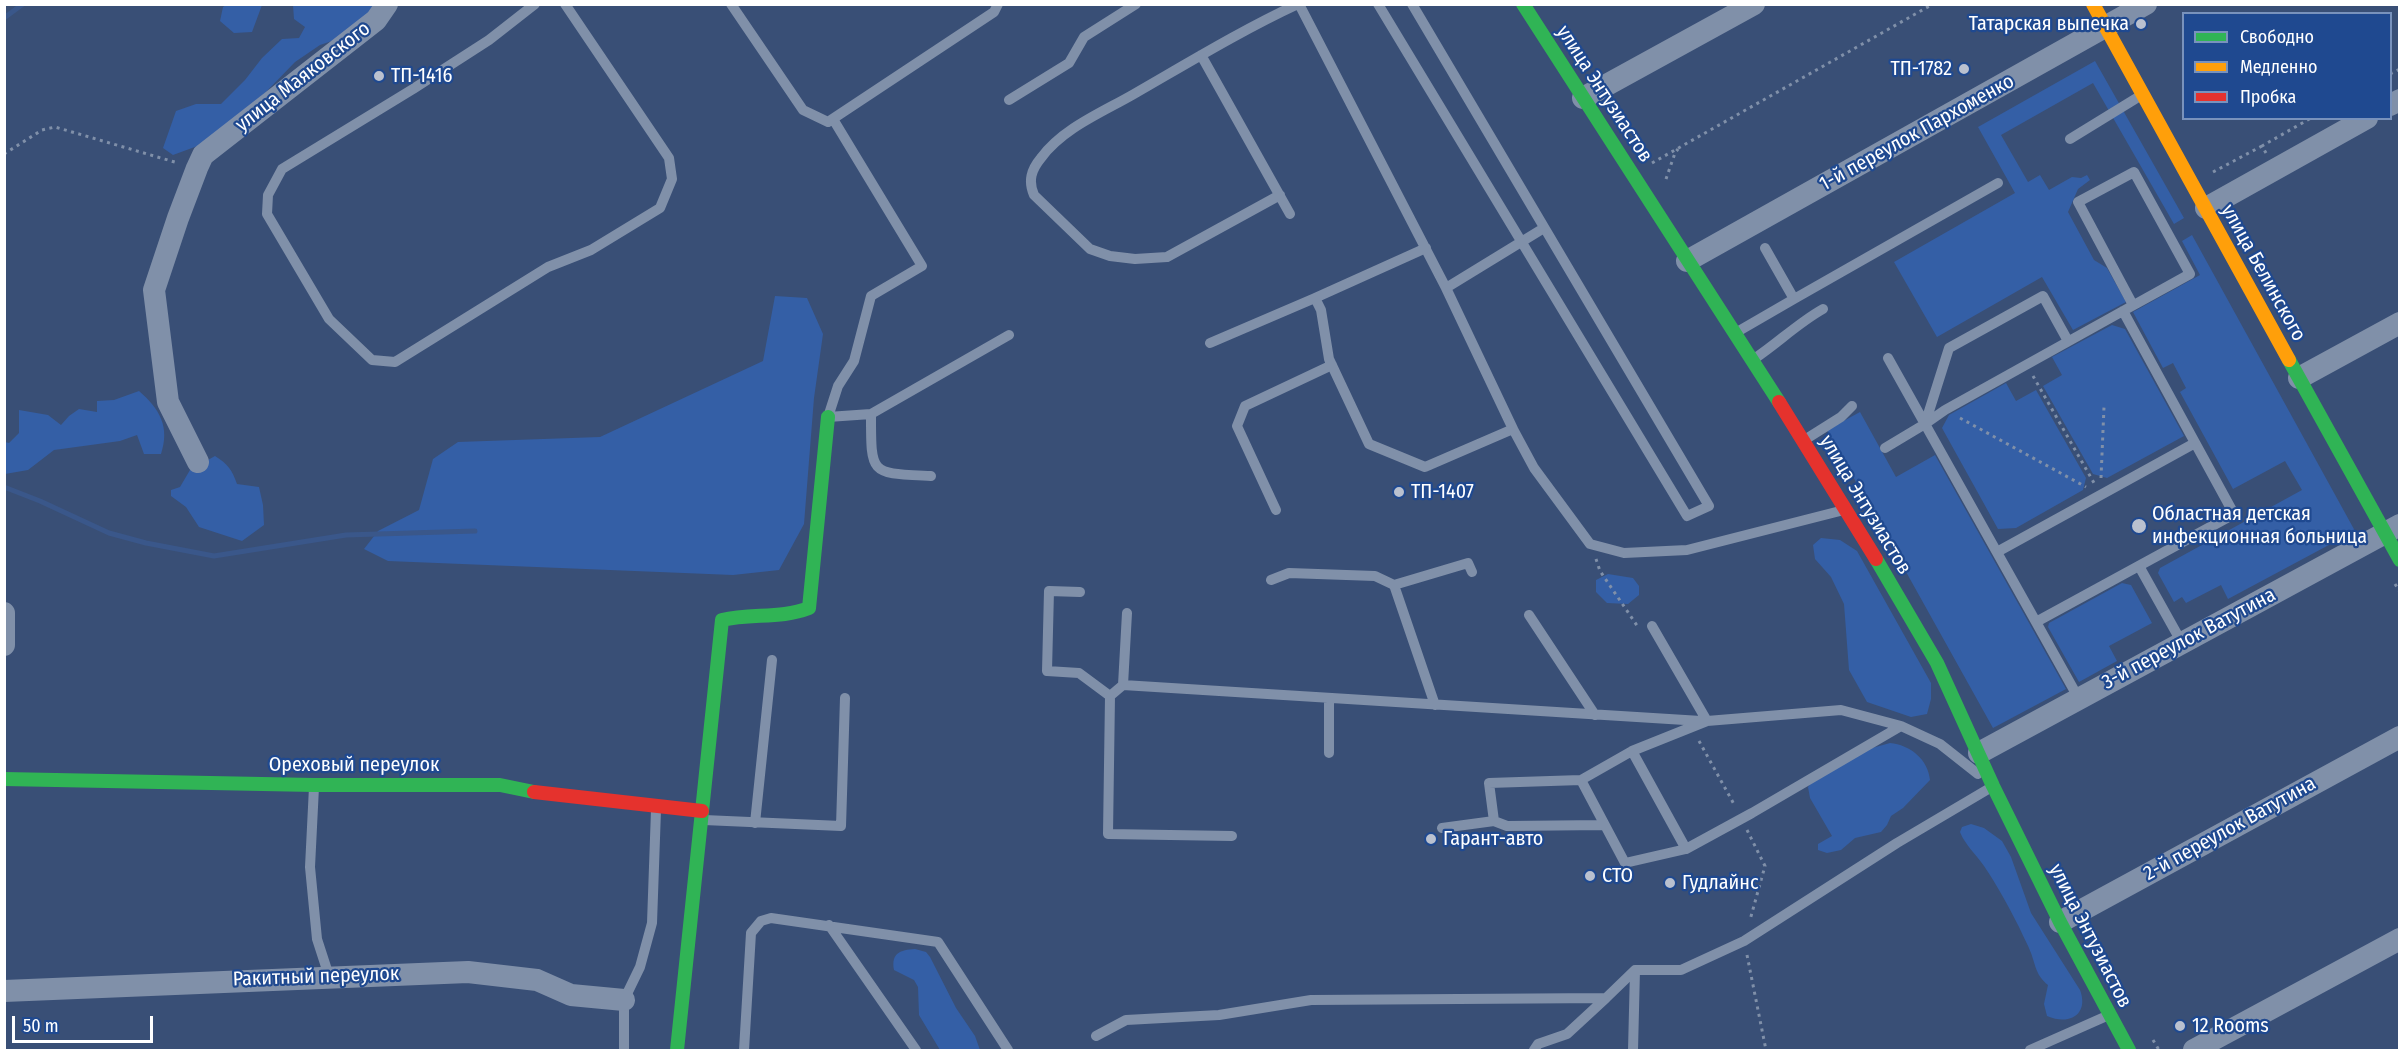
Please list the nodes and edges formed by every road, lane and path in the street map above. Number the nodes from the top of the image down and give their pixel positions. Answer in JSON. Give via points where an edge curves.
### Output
{"nodes":[{"id":1,"x":387,"y":4,"type":"edge"},
{"id":2,"x":536,"y":4,"type":"edge"},
{"id":3,"x":565,"y":4,"type":"edge"},
{"id":4,"x":731,"y":4,"type":"edge"},
{"id":5,"x":998,"y":4,"type":"edge"},
{"id":6,"x":1136,"y":4,"type":"edge"},
{"id":7,"x":1299,"y":4,"type":"edge"},
{"id":8,"x":1378,"y":4,"type":"edge"},
{"id":9,"x":1412,"y":4,"type":"edge"},
{"id":10,"x":1523,"y":4,"type":"edge"},
{"id":11,"x":1754,"y":4,"type":"edge"},
{"id":12,"x":1933,"y":4,"type":"edge"},
{"id":13,"x":2094,"y":4,"type":"edge"},
{"id":14,"x":2146,"y":4,"type":"edge"},
{"id":15,"x":2106,"y":27,"type":"junction"},
{"id":16,"x":1201,"y":55,"type":"junction"},
{"id":17,"x":2143,"y":95,"type":"junction"},
{"id":18,"x":1583,"y":99,"type":"junction"},
{"id":19,"x":1009,"y":100,"type":"dead end"},
{"id":20,"x":833,"y":119,"type":"junction"},
{"id":21,"x":2308,"y":120,"type":"edge"},
{"id":22,"x":2363,"y":120,"type":"edge"},
{"id":23,"x":2070,"y":139,"type":"dead end"},
{"id":24,"x":1682,"y":146,"type":"junction"},
{"id":25,"x":2262,"y":146,"type":"junction"},
{"id":26,"x":4,"y":154,"type":"edge"},
{"id":27,"x":197,"y":168,"type":"junction"},
{"id":28,"x":2275,"y":170,"type":"junction"},
{"id":29,"x":1632,"y":175,"type":"junction"},
{"id":30,"x":1998,"y":183,"type":"dead end"},
{"id":31,"x":2193,"y":184,"type":"junction"},
{"id":32,"x":1280,"y":195,"type":"junction"},
{"id":33,"x":1650,"y":203,"type":"junction"},
{"id":34,"x":2206,"y":208,"type":"junction"},
{"id":35,"x":1290,"y":214,"type":"dead end"},
{"id":36,"x":1544,"y":228,"type":"junction"},
{"id":37,"x":1522,"y":242,"type":"junction"},
{"id":38,"x":1426,"y":248,"type":"junction"},
{"id":39,"x":1765,"y":248,"type":"dead end"},
{"id":40,"x":1688,"y":261,"type":"junction"},
{"id":41,"x":1446,"y":288,"type":"junction"},
{"id":42,"x":1315,"y":298,"type":"junction"},
{"id":43,"x":1794,"y":299,"type":"junction"},
{"id":44,"x":2133,"y":305,"type":"junction"},
{"id":45,"x":1823,"y":309,"type":"dead end"},
{"id":46,"x":2123,"y":311,"type":"junction"},
{"id":47,"x":2400,"y":323,"type":"edge"},
{"id":48,"x":1734,"y":334,"type":"junction"},
{"id":49,"x":1009,"y":335,"type":"dead end"},
{"id":50,"x":2068,"y":341,"type":"junction"},
{"id":51,"x":1210,"y":343,"type":"dead end"},
{"id":52,"x":1888,"y":358,"type":"dead end"},
{"id":53,"x":1752,"y":360,"type":"junction"},
{"id":54,"x":2026,"y":364,"type":"junction"},
{"id":55,"x":1332,"y":365,"type":"junction"},
{"id":56,"x":2299,"y":378,"type":"junction"},
{"id":57,"x":1852,"y":406,"type":"dead end"},
{"id":58,"x":2104,"y":407,"type":"dead end"},
{"id":59,"x":1945,"y":410,"type":"junction"},
{"id":60,"x":872,"y":414,"type":"junction"},
{"id":61,"x":828,"y":417,"type":"junction"},
{"id":62,"x":1925,"y":424,"type":"junction"},
{"id":63,"x":1513,"y":429,"type":"junction"},
{"id":64,"x":1803,"y":441,"type":"junction"},
{"id":65,"x":2195,"y":443,"type":"junction"},
{"id":66,"x":1886,"y":448,"type":"dead end"},
{"id":67,"x":198,"y":462,"type":"dead end"},
{"id":68,"x":931,"y":476,"type":"dead end"},
{"id":69,"x":2101,"y":495,"type":"junction"},
{"id":70,"x":1847,"y":509,"type":"junction"},
{"id":71,"x":1276,"y":510,"type":"dead end"},
{"id":72,"x":2392,"y":529,"type":"edge"},
{"id":73,"x":1590,"y":544,"type":"junction"},
{"id":74,"x":1997,"y":552,"type":"junction"},
{"id":75,"x":2400,"y":560,"type":"edge"},
{"id":76,"x":2139,"y":566,"type":"junction"},
{"id":77,"x":1472,"y":572,"type":"dead end"},
{"id":78,"x":1271,"y":580,"type":"dead end"},
{"id":79,"x":1394,"y":585,"type":"junction"},
{"id":80,"x":1080,"y":592,"type":"dead end"},
{"id":81,"x":4,"y":613,"type":"edge"},
{"id":82,"x":1126,"y":613,"type":"dead end"},
{"id":83,"x":1529,"y":615,"type":"dead end"},
{"id":84,"x":2036,"y":622,"type":"junction"},
{"id":85,"x":1652,"y":627,"type":"joint"},
{"id":86,"x":2182,"y":643,"type":"junction"},
{"id":87,"x":4,"y":645,"type":"edge"},
{"id":88,"x":772,"y":660,"type":"dead end"},
{"id":89,"x":1123,"y":685,"type":"junction"},
{"id":90,"x":1110,"y":696,"type":"junction"},
{"id":91,"x":845,"y":698,"type":"dead end"},
{"id":92,"x":1329,"y":699,"type":"junction"},
{"id":93,"x":2079,"y":699,"type":"junction"},
{"id":94,"x":1435,"y":705,"type":"junction"},
{"id":95,"x":1595,"y":716,"type":"junction"},
{"id":96,"x":1707,"y":721,"type":"junction"},
{"id":97,"x":1901,"y":726,"type":"junction"},
{"id":98,"x":1691,"y":727,"type":"junction"},
{"id":99,"x":2400,"y":737,"type":"edge"},
{"id":100,"x":1632,"y":751,"type":"junction"},
{"id":101,"x":1329,"y":753,"type":"dead end"},
{"id":102,"x":1979,"y":753,"type":"junction"},
{"id":103,"x":4,"y":779,"type":"edge"},
{"id":104,"x":1581,"y":780,"type":"junction"},
{"id":105,"x":314,"y":785,"type":"junction"},
{"id":106,"x":1993,"y":786,"type":"junction"},
{"id":107,"x":656,"y":808,"type":"junction"},
{"id":108,"x":702,"y":816,"type":"junction"},
{"id":109,"x":1742,"y":819,"type":"junction"},
{"id":110,"x":1494,"y":821,"type":"junction"},
{"id":111,"x":755,"y":823,"type":"junction"},
{"id":112,"x":1604,"y":825,"type":"junction"},
{"id":113,"x":1442,"y":828,"type":"dead end"},
{"id":114,"x":1232,"y":836,"type":"dead end"},
{"id":115,"x":1686,"y":849,"type":"junction"},
{"id":116,"x":2060,"y":922,"type":"junction"},
{"id":117,"x":830,"y":925,"type":"junction"},
{"id":118,"x":2400,"y":939,"type":"edge"},
{"id":119,"x":1635,"y":970,"type":"junction"},
{"id":120,"x":329,"y":976,"type":"junction"},
{"id":121,"x":4,"y":991,"type":"edge"},
{"id":122,"x":1606,"y":998,"type":"junction"},
{"id":123,"x":624,"y":1000,"type":"junction"},
{"id":124,"x":2109,"y":1015,"type":"junction"},
{"id":125,"x":1096,"y":1036,"type":"dead end"},
{"id":126,"x":624,"y":1050,"type":"edge"},
{"id":127,"x":677,"y":1050,"type":"edge"},
{"id":128,"x":744,"y":1050,"type":"edge"},
{"id":129,"x":916,"y":1050,"type":"edge"},
{"id":130,"x":1008,"y":1050,"type":"edge"},
{"id":131,"x":1534,"y":1050,"type":"edge"},
{"id":132,"x":1633,"y":1050,"type":"edge"},
{"id":133,"x":2030,"y":1050,"type":"edge"},
{"id":134,"x":2129,"y":1050,"type":"edge"},
{"id":135,"x":2194,"y":1050,"type":"edge"}],
"edges":[{"from":1,"to":27,"type":"street","name":"улица Маяковского","via":[[376,20],[202,155]]},
{"from":2,"to":3,"type":"lane","via":[[451,65],[282,169],[268,195],[267,214],[329,319],[372,360],[395,362],[548,267],[591,250],[660,208],[672,179],[669,158]]},
{"from":4,"to":20,"type":"lane","via":[[803,110],[828,122]]},
{"from":5,"to":20,"type":"lane","via":[[994,12]]},
{"from":6,"to":19,"type":"lane","via":[[1084,37],[1068,63]]},
{"from":7,"to":16,"type":"lane"},
{"from":7,"to":38,"type":"lane"},
{"from":8,"to":37,"type":"lane"},
{"from":9,"to":36,"type":"lane"},
{"from":10,"to":18,"type":"street","name":"улица Энтузиастов"},
{"from":11,"to":18,"type":"street"},
{"from":12,"to":24,"type":"path"},
{"from":13,"to":15,"type":"street","name":"улица Белинского"},
{"from":14,"to":15,"type":"street","name":"1-й переулок Пархоменко"},
{"from":15,"to":17,"type":"street","name":"улица Белинского"},
{"from":15,"to":40,"type":"street","name":"1-й переулок Пархоменко"},
{"from":16,"to":32,"type":"lane"},
{"from":16,"to":32,"type":"lane","via":[[1066,133],[1033,170],[1029,183],[1034,195],[1090,249],[1135,259],[1167,257]]},
{"from":17,"to":23,"type":"lane"},
{"from":17,"to":31,"type":"street","name":"улица Белинского"},
{"from":18,"to":29,"type":"street","name":"улица Энтузиастов"},
{"from":20,"to":61,"type":"lane","via":[[922,266],[872,296],[854,361],[838,386]]},
{"from":21,"to":25,"type":"path"},
{"from":22,"to":28,"type":"street"},
{"from":24,"to":29,"type":"path"},
{"from":24,"to":33,"type":"path","via":[[1674,153],[1666,179]]},
{"from":25,"to":28,"type":"path"},
{"from":25,"to":31,"type":"path"},
{"from":26,"to":27,"type":"path","via":[[42,130],[55,127]]},
{"from":27,"to":67,"type":"street","name":"улица Маяковского","via":[[154,290],[168,402]]},
{"from":28,"to":34,"type":"street"},
{"from":29,"to":33,"type":"street","name":"улица Энтузиастов"},
{"from":30,"to":43,"type":"lane"},
{"from":31,"to":34,"type":"street","name":"улица Белинского"},
{"from":32,"to":35,"type":"lane"},
{"from":33,"to":40,"type":"street","name":"улица Энтузиастов"},
{"from":34,"to":56,"type":"street","name":"улица Белинского"},
{"from":36,"to":37,"type":"lane"},
{"from":36,"to":37,"type":"lane","via":[[1709,506],[1687,516]]},
{"from":37,"to":41,"type":"lane"},
{"from":38,"to":41,"type":"lane"},
{"from":38,"to":42,"type":"lane"},
{"from":39,"to":43,"type":"lane"},
{"from":40,"to":48,"type":"street","name":"улица Энтузиастов"},
{"from":41,"to":63,"type":"lane"},
{"from":42,"to":51,"type":"lane"},
{"from":42,"to":55,"type":"lane"},
{"from":43,"to":48,"type":"lane"},
{"from":44,"to":44,"type":"lane","via":[[2190,274],[2134,172],[2078,202]]},
{"from":44,"to":46,"type":"lane"},
{"from":45,"to":53,"type":"lane"},
{"from":46,"to":50,"type":"lane"},
{"from":46,"to":65,"type":"lane"},
{"from":47,"to":56,"type":"street"},
{"from":48,"to":53,"type":"street","name":"улица Энтузиастов"},
{"from":49,"to":60,"type":"lane"},
{"from":50,"to":54,"type":"lane"},
{"from":50,"to":62,"type":"lane","via":[[2043,296],[1949,348]]},
{"from":52,"to":62,"type":"lane"},
{"from":53,"to":64,"type":"street","name":"улица Энтузиастов"},
{"from":54,"to":59,"type":"lane"},
{"from":54,"to":69,"type":"path"},
{"from":55,"to":63,"type":"lane","via":[[1369,444],[1425,467]]},
{"from":55,"to":71,"type":"lane","via":[[1245,406],[1237,426]]},
{"from":56,"to":72,"type":"street","name":"улица Белинского"},
{"from":57,"to":64,"type":"lane"},
{"from":58,"to":69,"type":"path"},
{"from":59,"to":62,"type":"lane"},
{"from":59,"to":69,"type":"path"},
{"from":60,"to":61,"type":"lane"},
{"from":60,"to":68,"type":"lane","via":[[875,464],[886,474]]},
{"from":61,"to":108,"type":"street","via":[[809,608],[793,616],[736,615],[722,620]]},
{"from":62,"to":66,"type":"lane"},
{"from":62,"to":74,"type":"lane"},
{"from":63,"to":73,"type":"lane","via":[[1534,468]]},
{"from":64,"to":70,"type":"street","name":"улица Энтузиастов"},
{"from":65,"to":69,"type":"lane"},
{"from":65,"to":76,"type":"lane","via":[[2234,514]]},
{"from":69,"to":74,"type":"lane"},
{"from":70,"to":73,"type":"lane","via":[[1687,550],[1624,553]]},
{"from":70,"to":102,"type":"street","name":"улица Энтузиастов","via":[[1937,663]]},
{"from":72,"to":75,"type":"street","name":"улица Белинского"},
{"from":72,"to":86,"type":"street","name":"3-й переулок Ватутина"},
{"from":73,"to":85,"type":"path","via":[[1600,571],[1639,628]]},
{"from":74,"to":84,"type":"lane"},
{"from":76,"to":84,"type":"lane"},
{"from":76,"to":86,"type":"lane"},
{"from":77,"to":79,"type":"lane","via":[[1468,563]]},
{"from":78,"to":79,"type":"lane","via":[[1289,573],[1375,576]]},
{"from":79,"to":94,"type":"lane"},
{"from":80,"to":90,"type":"lane","via":[[1049,591],[1047,670],[1079,673]]},
{"from":81,"to":87,"type":"street"},
{"from":82,"to":89,"type":"lane"},
{"from":83,"to":95,"type":"lane"},
{"from":84,"to":93,"type":"lane"},
{"from":85,"to":96,"type":"lane"},
{"from":86,"to":93,"type":"street","name":"3-й переулок Ватутина"},
{"from":88,"to":111,"type":"lane"},
{"from":89,"to":90,"type":"lane"},
{"from":89,"to":92,"type":"lane"},
{"from":90,"to":114,"type":"lane","via":[[1108,834]]},
{"from":91,"to":111,"type":"lane","via":[[841,826]]},
{"from":92,"to":94,"type":"lane"},
{"from":92,"to":101,"type":"lane"},
{"from":93,"to":102,"type":"street","name":"3-й переулок Ватутина"},
{"from":94,"to":95,"type":"lane"},
{"from":95,"to":96,"type":"lane"},
{"from":96,"to":97,"type":"lane","via":[[1841,711]]},
{"from":96,"to":98,"type":"lane"},
{"from":97,"to":106,"type":"lane","via":[[1940,744]]},
{"from":97,"to":109,"type":"lane","via":[[1754,816]]},
{"from":98,"to":100,"type":"lane"},
{"from":98,"to":109,"type":"path"},
{"from":99,"to":116,"type":"street","name":"2-й переулок Ватутина"},
{"from":100,"to":104,"type":"lane"},
{"from":100,"to":115,"type":"lane"},
{"from":102,"to":106,"type":"street","name":"улица Энтузиастов"},
{"from":103,"to":105,"type":"street","name":"Ореховый переулок"},
{"from":104,"to":110,"type":"lane","via":[[1490,783]]},
{"from":104,"to":112,"type":"lane"},
{"from":105,"to":107,"type":"street","name":"Ореховый переулок","via":[[501,785]]},
{"from":105,"to":120,"type":"lane","via":[[310,867],[317,939]]},
{"from":106,"to":116,"type":"street","name":"улица Энтузиастов"},
{"from":106,"to":119,"type":"lane","via":[[1744,941],[1681,970]]},
{"from":107,"to":108,"type":"street","name":"Ореховый переулок"},
{"from":107,"to":123,"type":"lane","via":[[652,923],[640,968]]},
{"from":108,"to":111,"type":"lane"},
{"from":108,"to":127,"type":"street"},
{"from":109,"to":115,"type":"lane"},
{"from":110,"to":112,"type":"lane","via":[[1507,826]]},
{"from":110,"to":113,"type":"lane"},
{"from":112,"to":115,"type":"lane","via":[[1624,863]]},
{"from":116,"to":124,"type":"street","name":"улица Энтузиастов"},
{"from":117,"to":128,"type":"lane","via":[[771,918],[755,926],[751,933]]},
{"from":117,"to":129,"type":"lane"},
{"from":117,"to":130,"type":"lane","via":[[938,942]]},
{"from":118,"to":135,"type":"street"},
{"from":119,"to":122,"type":"lane"},
{"from":119,"to":132,"type":"lane"},
{"from":120,"to":121,"type":"street","name":"Ракитный переулок"},
{"from":120,"to":123,"type":"street","name":"Ракитный переулок","via":[[468,972],[537,980],[571,995]]},
{"from":122,"to":125,"type":"lane","via":[[1311,1000],[1219,1015],[1126,1020]]},
{"from":122,"to":131,"type":"lane","via":[[1567,1034],[1538,1044]]},
{"from":123,"to":126,"type":"lane"},
{"from":124,"to":133,"type":"lane"},
{"from":124,"to":134,"type":"street","name":"улица Энтузиастов"}]}
